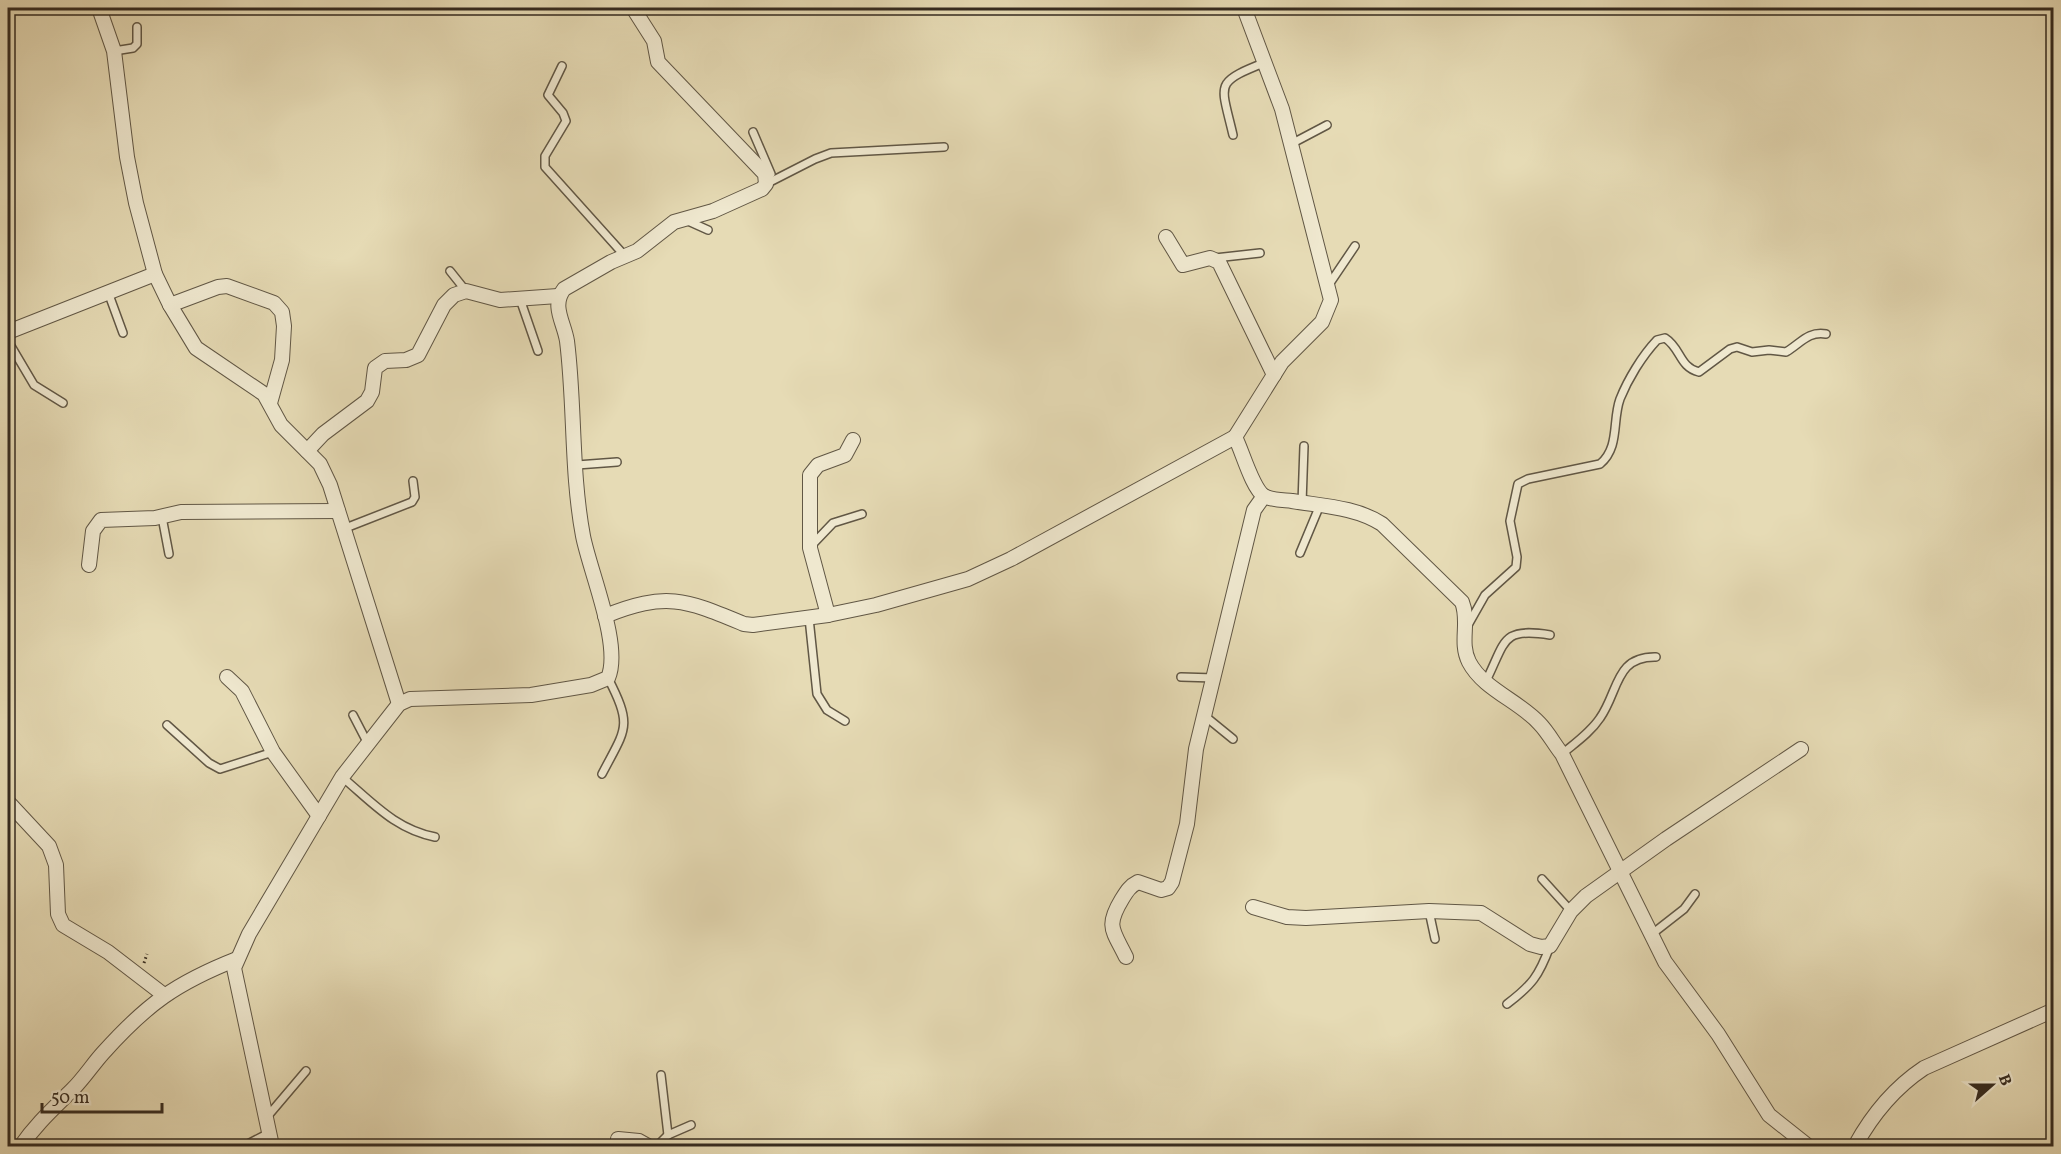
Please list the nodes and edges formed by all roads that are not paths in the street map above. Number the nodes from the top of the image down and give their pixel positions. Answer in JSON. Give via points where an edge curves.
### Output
{"nodes":[{"id":1,"x":99,"y":8,"type":"edge"},
{"id":2,"x":633,"y":8,"type":"edge"},
{"id":3,"x":1244,"y":8,"type":"edge"},
{"id":4,"x":137,"y":27,"type":"dead end"},
{"id":5,"x":114,"y":51,"type":"junction"},
{"id":6,"x":1266,"y":62,"type":"junction"},
{"id":7,"x":562,"y":66,"type":"dead end"},
{"id":8,"x":1327,"y":125,"type":"dead end"},
{"id":9,"x":753,"y":132,"type":"dead end"},
{"id":10,"x":1233,"y":135,"type":"dead end"},
{"id":11,"x":1291,"y":144,"type":"junction"},
{"id":12,"x":944,"y":147,"type":"dead end"},
{"id":13,"x":770,"y":182,"type":"junction"},
{"id":14,"x":683,"y":218,"type":"junction"},
{"id":15,"x":708,"y":230,"type":"dead end"},
{"id":16,"x":1166,"y":237,"type":"dead end"},
{"id":17,"x":1355,"y":246,"type":"dead end"},
{"id":18,"x":1260,"y":253,"type":"dead end"},
{"id":19,"x":626,"y":256,"type":"junction"},
{"id":20,"x":1215,"y":258,"type":"junction"},
{"id":21,"x":450,"y":271,"type":"dead end"},
{"id":22,"x":155,"y":274,"type":"junction"},
{"id":23,"x":1328,"y":285,"type":"junction"},
{"id":24,"x":466,"y":291,"type":"junction"},
{"id":25,"x":108,"y":292,"type":"junction"},
{"id":26,"x":558,"y":296,"type":"junction"},
{"id":27,"x":520,"y":299,"type":"junction"},
{"id":28,"x":170,"y":305,"type":"junction"},
{"id":29,"x":8,"y":332,"type":"edge"},
{"id":30,"x":123,"y":333,"type":"dead end"},
{"id":31,"x":1826,"y":334,"type":"dead end"},
{"id":32,"x":8,"y":341,"type":"edge"},
{"id":33,"x":538,"y":351,"type":"dead end"},
{"id":34,"x":1274,"y":375,"type":"junction"},
{"id":35,"x":63,"y":403,"type":"dead end"},
{"id":36,"x":270,"y":403,"type":"junction"},
{"id":37,"x":1235,"y":437,"type":"junction"},
{"id":38,"x":853,"y":440,"type":"dead end"},
{"id":39,"x":1305,"y":446,"type":"dead end"},
{"id":40,"x":307,"y":451,"type":"junction"},
{"id":41,"x":617,"y":462,"type":"dead end"},
{"id":42,"x":577,"y":465,"type":"junction"},
{"id":43,"x":413,"y":482,"type":"dead end"},
{"id":44,"x":1264,"y":496,"type":"junction"},
{"id":45,"x":1302,"y":503,"type":"junction"},
{"id":46,"x":1320,"y":505,"type":"junction"},
{"id":47,"x":338,"y":511,"type":"junction"},
{"id":48,"x":862,"y":514,"type":"dead end"},
{"id":49,"x":162,"y":517,"type":"junction"},
{"id":50,"x":344,"y":529,"type":"junction"},
{"id":51,"x":810,"y":548,"type":"junction"},
{"id":52,"x":1300,"y":553,"type":"dead end"},
{"id":53,"x":169,"y":554,"type":"dead end"},
{"id":54,"x":90,"y":565,"type":"dead end"},
{"id":55,"x":828,"y":615,"type":"junction"},
{"id":56,"x":605,"y":616,"type":"junction"},
{"id":57,"x":810,"y":618,"type":"junction"},
{"id":58,"x":1463,"y":635,"type":"junction"},
{"id":59,"x":1550,"y":635,"type":"dead end"},
{"id":60,"x":1656,"y":657,"type":"dead end"},
{"id":61,"x":227,"y":677,"type":"dead end"},
{"id":62,"x":1181,"y":677,"type":"dead end"},
{"id":63,"x":608,"y":678,"type":"junction"},
{"id":64,"x":1215,"y":678,"type":"junction"},
{"id":65,"x":1486,"y":681,"type":"junction"},
{"id":66,"x":399,"y":704,"type":"junction"},
{"id":67,"x":353,"y":716,"type":"dead end"},
{"id":68,"x":1206,"y":717,"type":"junction"},
{"id":69,"x":845,"y":722,"type":"dead end"},
{"id":70,"x":167,"y":724,"type":"dead end"},
{"id":71,"x":1233,"y":739,"type":"dead end"},
{"id":72,"x":368,"y":742,"type":"junction"},
{"id":73,"x":1801,"y":749,"type":"dead end"},
{"id":74,"x":273,"y":752,"type":"junction"},
{"id":75,"x":1562,"y":754,"type":"junction"},
{"id":76,"x":602,"y":774,"type":"dead end"},
{"id":77,"x":342,"y":777,"type":"junction"},
{"id":78,"x":8,"y":802,"type":"edge"},
{"id":79,"x":15,"y":815,"type":"edge"},
{"id":80,"x":319,"y":816,"type":"junction"},
{"id":81,"x":435,"y":837,"type":"dead end"},
{"id":82,"x":1620,"y":871,"type":"junction"},
{"id":83,"x":1542,"y":879,"type":"dead end"},
{"id":84,"x":1695,"y":894,"type":"dead end"},
{"id":85,"x":1253,"y":907,"type":"dead end"},
{"id":86,"x":1429,"y":911,"type":"junction"},
{"id":87,"x":1571,"y":911,"type":"junction"},
{"id":88,"x":1650,"y":936,"type":"junction"},
{"id":89,"x":1435,"y":939,"type":"dead end"},
{"id":90,"x":1550,"y":946,"type":"junction"},
{"id":91,"x":1126,"y":957,"type":"dead end"},
{"id":92,"x":237,"y":959,"type":"junction"},
{"id":93,"x":164,"y":994,"type":"junction"},
{"id":94,"x":1507,"y":1004,"type":"dead end"},
{"id":95,"x":2054,"y":1010,"type":"edge"},
{"id":96,"x":306,"y":1071,"type":"dead end"},
{"id":97,"x":661,"y":1075,"type":"dead end"},
{"id":98,"x":266,"y":1119,"type":"junction"},
{"id":99,"x":692,"y":1125,"type":"dead end"},
{"id":100,"x":668,"y":1135,"type":"junction"},
{"id":101,"x":618,"y":1139,"type":"dead end"},
{"id":102,"x":271,"y":1140,"type":"edge"},
{"id":103,"x":21,"y":1146,"type":"edge"},
{"id":104,"x":244,"y":1146,"type":"edge"},
{"id":105,"x":648,"y":1146,"type":"edge"},
{"id":106,"x":657,"y":1146,"type":"edge"},
{"id":107,"x":1808,"y":1146,"type":"edge"},
{"id":108,"x":1855,"y":1146,"type":"edge"}],
"edges":[{"from":1,"to":5,"type":"street"},
{"from":2,"to":13,"type":"street","via":[[654,41],[658,62]]},
{"from":3,"to":6,"type":"street"},
{"from":4,"to":5,"type":"lane","via":[[134,48]]},
{"from":5,"to":22,"type":"street","via":[[127,157]]},
{"from":6,"to":10,"type":"lane","via":[[1226,81],[1223,92]]},
{"from":6,"to":11,"type":"street"},
{"from":7,"to":19,"type":"lane","via":[[548,95],[566,122],[545,156],[545,166]]},
{"from":8,"to":11,"type":"lane"},
{"from":9,"to":13,"type":"lane"},
{"from":11,"to":23,"type":"street"},
{"from":12,"to":13,"type":"lane","via":[[831,153]]},
{"from":13,"to":14,"type":"street","via":[[713,211]]},
{"from":14,"to":15,"type":"lane"},
{"from":14,"to":19,"type":"street"},
{"from":16,"to":20,"type":"street","via":[[1183,265]]},
{"from":17,"to":23,"type":"lane"},
{"from":18,"to":20,"type":"lane"},
{"from":19,"to":26,"type":"street"},
{"from":20,"to":34,"type":"street"},
{"from":21,"to":24,"type":"lane"},
{"from":22,"to":25,"type":"street"},
{"from":22,"to":28,"type":"street"},
{"from":23,"to":34,"type":"street","via":[[1331,300],[1322,322]]},
{"from":24,"to":27,"type":"street","via":[[500,300]]},
{"from":24,"to":40,"type":"street","via":[[454,295],[444,305],[418,355],[385,361],[375,368],[368,401],[323,434]]},
{"from":25,"to":29,"type":"street"},
{"from":25,"to":30,"type":"lane"},
{"from":26,"to":27,"type":"street"},
{"from":26,"to":42,"type":"street","via":[[567,340]]},
{"from":27,"to":33,"type":"lane"},
{"from":28,"to":36,"type":"street","via":[[196,348],[254,387]]},
{"from":28,"to":36,"type":"street","via":[[227,286],[274,303],[282,312],[284,326],[282,360]]},
{"from":31,"to":58,"type":"lane","via":[[1809,334],[1786,352],[1730,349],[1699,372],[1682,363],[1672,343],[1665,338],[1657,340],[1619,401],[1607,457],[1600,464],[1518,483],[1510,522],[1516,567],[1485,596]]},
{"from":32,"to":35,"type":"lane","via":[[34,385]]},
{"from":34,"to":37,"type":"street"},
{"from":36,"to":40,"type":"street","via":[[281,425]]},
{"from":37,"to":44,"type":"street"},
{"from":37,"to":55,"type":"street","via":[[978,574],[876,605]]},
{"from":38,"to":51,"type":"street","via":[[845,455],[818,465],[810,475]]},
{"from":39,"to":45,"type":"lane"},
{"from":40,"to":47,"type":"street","via":[[324,473]]},
{"from":41,"to":42,"type":"lane"},
{"from":42,"to":56,"type":"street","via":[[582,532]]},
{"from":43,"to":50,"type":"lane","via":[[412,502]]},
{"from":44,"to":45,"type":"street"},
{"from":44,"to":64,"type":"street","via":[[1254,510]]},
{"from":45,"to":46,"type":"street"},
{"from":46,"to":52,"type":"lane"},
{"from":46,"to":58,"type":"street","via":[[1359,512],[1382,524],[1462,602]]},
{"from":47,"to":49,"type":"street","via":[[182,512]]},
{"from":47,"to":50,"type":"street"},
{"from":48,"to":51,"type":"lane","via":[[833,523]]},
{"from":49,"to":53,"type":"lane"},
{"from":49,"to":54,"type":"street","via":[[101,520],[93,531]]},
{"from":50,"to":66,"type":"street"},
{"from":51,"to":55,"type":"street"},
{"from":55,"to":57,"type":"street"},
{"from":56,"to":57,"type":"street","via":[[636,604],[662,601],[694,603],[744,624]]},
{"from":56,"to":63,"type":"street","via":[[613,659]]},
{"from":57,"to":69,"type":"lane","via":[[817,694],[827,710]]},
{"from":58,"to":65,"type":"street","via":[[1470,665]]},
{"from":59,"to":65,"type":"lane","via":[[1525,631],[1514,634]]},
{"from":60,"to":75,"type":"lane","via":[[1629,663],[1599,721]]},
{"from":61,"to":74,"type":"street","via":[[247,699]]},
{"from":62,"to":64,"type":"lane"},
{"from":63,"to":66,"type":"street","via":[[591,685],[531,695],[422,696]]},
{"from":63,"to":76,"type":"lane","via":[[624,711],[626,725]]},
{"from":64,"to":68,"type":"street"},
{"from":65,"to":75,"type":"street","via":[[1540,723]]},
{"from":66,"to":72,"type":"street"},
{"from":67,"to":72,"type":"lane"},
{"from":68,"to":71,"type":"lane"},
{"from":68,"to":91,"type":"street","via":[[1196,749],[1187,824],[1172,882],[1161,890],[1138,882],[1130,886],[1112,915],[1111,924]]},
{"from":70,"to":74,"type":"lane","via":[[208,763],[220,769]]},
{"from":72,"to":77,"type":"street"},
{"from":73,"to":82,"type":"street"},
{"from":74,"to":80,"type":"street"},
{"from":75,"to":82,"type":"street"},
{"from":77,"to":80,"type":"street"},
{"from":77,"to":81,"type":"lane","via":[[401,826]]},
{"from":78,"to":79,"type":"street"},
{"from":79,"to":93,"type":"street","via":[[44,838],[54,857],[57,908],[63,925],[108,952]]},
{"from":80,"to":92,"type":"street"},
{"from":82,"to":87,"type":"street"},
{"from":82,"to":88,"type":"street"},
{"from":83,"to":87,"type":"lane"},
{"from":84,"to":88,"type":"lane","via":[[1679,914]]},
{"from":85,"to":86,"type":"street","via":[[1306,918]]},
{"from":86,"to":89,"type":"lane"},
{"from":86,"to":90,"type":"street","via":[[1480,913],[1530,944]]},
{"from":87,"to":90,"type":"street"},
{"from":88,"to":107,"type":"street","via":[[1769,1115]]},
{"from":90,"to":94,"type":"lane","via":[[1538,977]]},
{"from":92,"to":93,"type":"street","via":[[198,974]]},
{"from":92,"to":98,"type":"street","via":[[234,975]]},
{"from":93,"to":103,"type":"street","via":[[103,1053]]},
{"from":95,"to":108,"type":"street","via":[[1910,1077],[1885,1102]]},
{"from":96,"to":98,"type":"lane"},
{"from":97,"to":100,"type":"lane"},
{"from":98,"to":102,"type":"street"},
{"from":99,"to":100,"type":"lane"},
{"from":100,"to":106,"type":"lane"},
{"from":101,"to":105,"type":"street"},
{"from":102,"to":104,"type":"lane"}]}
